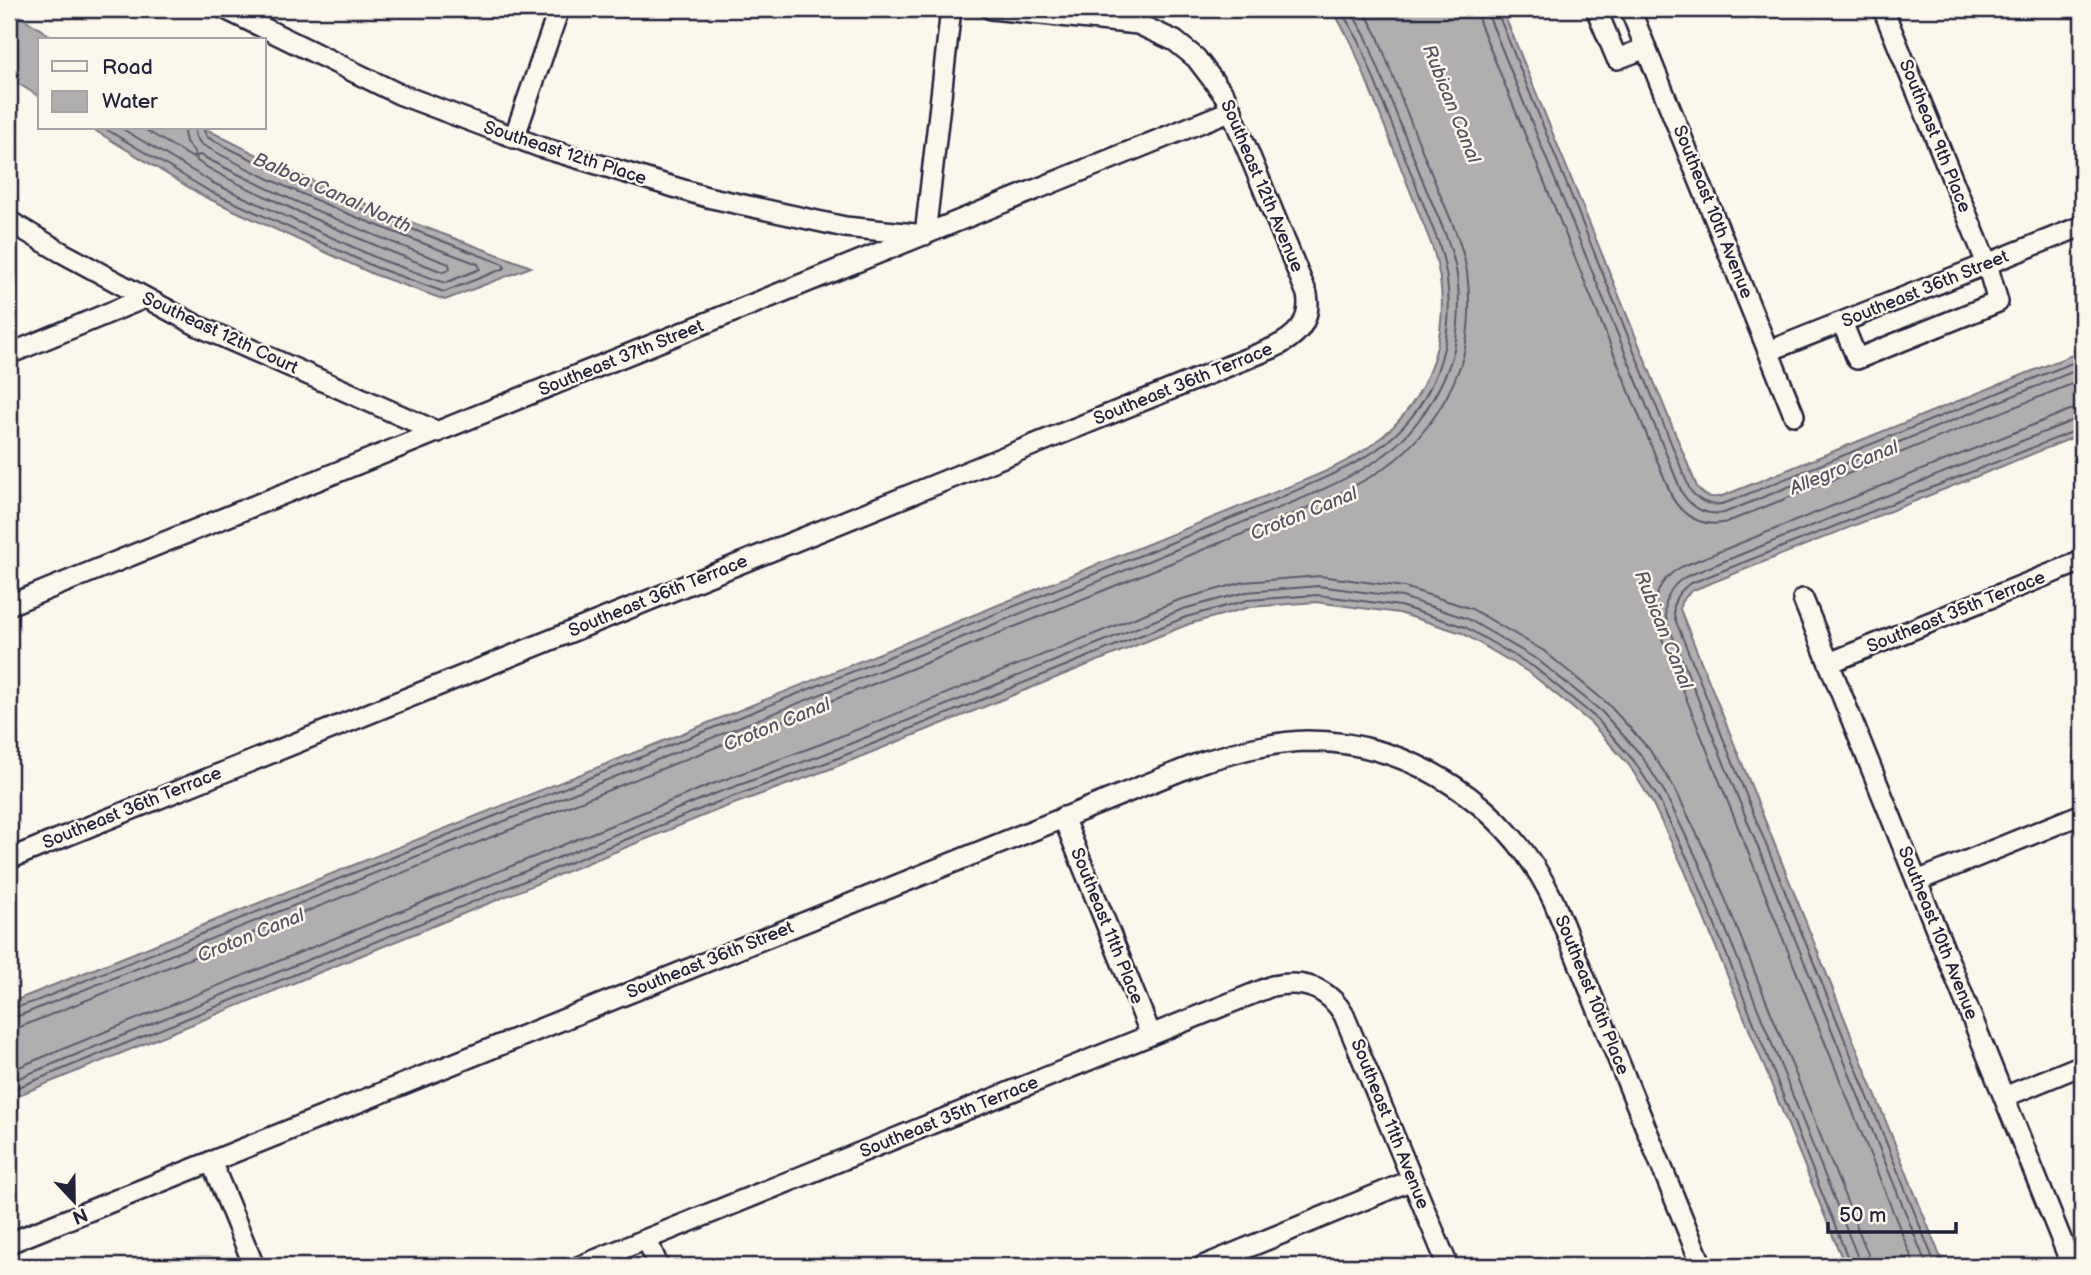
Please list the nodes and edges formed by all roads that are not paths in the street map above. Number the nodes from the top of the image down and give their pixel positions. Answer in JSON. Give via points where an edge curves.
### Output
{"nodes":[{"id":1,"x":559,"y":9,"type":"edge"},
{"id":2,"x":951,"y":9,"type":"edge"},
{"id":3,"x":991,"y":9,"type":"edge"},
{"id":4,"x":1595,"y":9,"type":"edge"},
{"id":5,"x":1630,"y":9,"type":"edge"},
{"id":6,"x":1883,"y":9,"type":"edge"},
{"id":7,"x":233,"y":10,"type":"edge"},
{"id":8,"x":1646,"y":48,"type":"junction"},
{"id":9,"x":1232,"y":110,"type":"junction"},
{"id":10,"x":514,"y":138,"type":"junction"},
{"id":11,"x":9,"y":221,"type":"edge"},
{"id":12,"x":2082,"y":226,"type":"edge"},
{"id":13,"x":925,"y":235,"type":"junction"},
{"id":14,"x":1987,"y":264,"type":"junction"},
{"id":15,"x":145,"y":298,"type":"junction"},
{"id":16,"x":1842,"y":322,"type":"junction"},
{"id":17,"x":1302,"y":327,"type":"joint"},
{"id":18,"x":1769,"y":351,"type":"junction"},
{"id":19,"x":9,"y":354,"type":"edge"},
{"id":20,"x":1794,"y":415,"type":"dead end"},
{"id":21,"x":438,"y":432,"type":"junction"},
{"id":22,"x":2082,"y":561,"type":"edge"},
{"id":23,"x":1803,"y":599,"type":"dead end"},
{"id":24,"x":9,"y":605,"type":"edge"},
{"id":25,"x":1829,"y":663,"type":"junction"},
{"id":26,"x":1422,"y":767,"type":"joint"},
{"id":27,"x":2082,"y":814,"type":"edge"},
{"id":28,"x":1063,"y":817,"type":"junction"},
{"id":29,"x":9,"y":859,"type":"edge"},
{"id":30,"x":1917,"y":881,"type":"junction"},
{"id":31,"x":1320,"y":990,"type":"joint"},
{"id":32,"x":1150,"y":1035,"type":"junction"},
{"id":33,"x":2082,"y":1065,"type":"edge"},
{"id":34,"x":2004,"y":1097,"type":"junction"},
{"id":35,"x":212,"y":1161,"type":"junction"},
{"id":36,"x":1412,"y":1180,"type":"junction"},
{"id":37,"x":647,"y":1239,"type":"junction"},
{"id":38,"x":9,"y":1243,"type":"edge"},
{"id":39,"x":254,"y":1266,"type":"edge"},
{"id":40,"x":580,"y":1266,"type":"edge"},
{"id":41,"x":658,"y":1266,"type":"edge"},
{"id":42,"x":1203,"y":1266,"type":"edge"},
{"id":43,"x":1448,"y":1266,"type":"edge"},
{"id":44,"x":1702,"y":1266,"type":"edge"},
{"id":45,"x":2072,"y":1266,"type":"edge"}],
"edges":[{"from":1,"to":10,"type":"street"},
{"from":2,"to":13,"type":"street"},
{"from":3,"to":9,"type":"street","name":"Southeast 12th Avenue","via":[[1124,21],[1151,29],[1196,58]]},
{"from":4,"to":8,"type":"street","via":[[1617,59]]},
{"from":5,"to":8,"type":"street","name":"Southeast 10th Avenue"},
{"from":6,"to":14,"type":"street","name":"Southeast 9th Place"},
{"from":7,"to":10,"type":"street","name":"Southeast 12th Place","via":[[400,94]]},
{"from":8,"to":18,"type":"street","name":"Southeast 10th Avenue"},
{"from":9,"to":13,"type":"street","name":"Southeast 37th Street"},
{"from":9,"to":17,"type":"street","name":"Southeast 12th Avenue","via":[[1307,294],[1308,313]]},
{"from":10,"to":13,"type":"street","name":"Southeast 12th Place","via":[[707,197],[845,227]]},
{"from":11,"to":15,"type":"street","name":"Southeast 12th Court"},
{"from":12,"to":14,"type":"street","name":"Southeast 36th Street"},
{"from":13,"to":21,"type":"street","name":"Southeast 37th Street"},
{"from":14,"to":16,"type":"street","name":"Southeast 36th Street"},
{"from":14,"to":16,"type":"street","name":"Southeast 9th Place","via":[[1998,302],[1857,359]]},
{"from":15,"to":19,"type":"street"},
{"from":15,"to":21,"type":"street","name":"Southeast 12th Court"},
{"from":16,"to":18,"type":"street","name":"Southeast 36th Street"},
{"from":17,"to":29,"type":"street","name":"Southeast 36th Terrace","via":[[1273,348]]},
{"from":18,"to":20,"type":"street","name":"Southeast 10th Avenue"},
{"from":21,"to":24,"type":"street","name":"Southeast 37th Street"},
{"from":22,"to":25,"type":"street","name":"Southeast 35th Terrace"},
{"from":23,"to":25,"type":"street","name":"Southeast 10th Avenue"},
{"from":25,"to":30,"type":"street","name":"Southeast 10th Avenue"},
{"from":26,"to":28,"type":"street","name":"Southeast 36th Street","via":[[1378,751],[1333,743],[1270,745],[1202,762]]},
{"from":26,"to":44,"type":"street","name":"Southeast 10th Place","via":[[1483,808],[1518,843],[1545,882]]},
{"from":27,"to":30,"type":"street"},
{"from":28,"to":32,"type":"street","name":"Southeast 11th Place"},
{"from":28,"to":35,"type":"street","name":"Southeast 36th Street"},
{"from":30,"to":34,"type":"street","name":"Southeast 10th Avenue"},
{"from":31,"to":32,"type":"street","name":"Southeast 35th Terrace","via":[[1299,982],[1272,986]]},
{"from":31,"to":36,"type":"street","name":"Southeast 11th Avenue","via":[[1345,1015]]},
{"from":32,"to":37,"type":"street","name":"Southeast 35th Terrace"},
{"from":33,"to":34,"type":"street"},
{"from":34,"to":45,"type":"street","name":"Southeast 10th Avenue"},
{"from":35,"to":38,"type":"street","name":"Southeast 36th Street"},
{"from":35,"to":39,"type":"street"},
{"from":36,"to":42,"type":"street"},
{"from":36,"to":43,"type":"street","name":"Southeast 11th Avenue"},
{"from":37,"to":40,"type":"street","name":"Southeast 35th Terrace"},
{"from":37,"to":41,"type":"street"}]}
